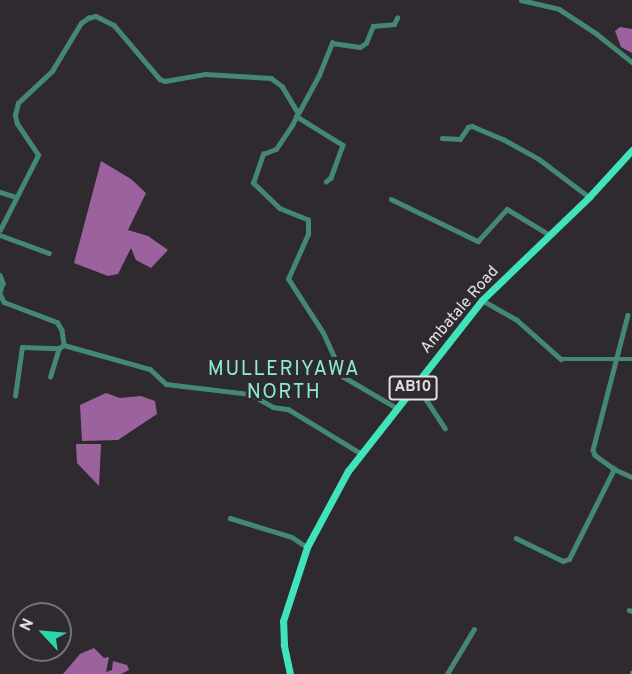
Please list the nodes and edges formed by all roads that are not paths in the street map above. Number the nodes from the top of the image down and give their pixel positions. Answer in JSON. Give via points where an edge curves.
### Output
{"nodes":[{"id":1,"x":521,"y":0,"type":"edge"},
{"id":2,"x":397,"y":18,"type":"dead end"},
{"id":3,"x":632,"y":62,"type":"edge"},
{"id":4,"x":297,"y":115,"type":"junction"},
{"id":5,"x":442,"y":138,"type":"dead end"},
{"id":6,"x":632,"y":150,"type":"edge"},
{"id":7,"x":326,"y":182,"type":"dead end"},
{"id":8,"x":0,"y":192,"type":"edge"},
{"id":9,"x":16,"y":197,"type":"junction"},
{"id":10,"x":589,"y":197,"type":"junction"},
{"id":11,"x":391,"y":199,"type":"dead end"},
{"id":12,"x":0,"y":230,"type":"edge"},
{"id":13,"x":0,"y":235,"type":"edge"},
{"id":14,"x":550,"y":235,"type":"junction"},
{"id":15,"x":49,"y":253,"type":"dead end"},
{"id":16,"x":0,"y":275,"type":"edge"},
{"id":17,"x":0,"y":293,"type":"edge"},
{"id":18,"x":482,"y":300,"type":"junction"},
{"id":19,"x":628,"y":315,"type":"dead end"},
{"id":20,"x":62,"y":346,"type":"junction"},
{"id":21,"x":632,"y":359,"type":"edge"},
{"id":22,"x":618,"y":361,"type":"junction"},
{"id":23,"x":50,"y":377,"type":"dead end"},
{"id":24,"x":416,"y":384,"type":"junction"},
{"id":25,"x":15,"y":396,"type":"dead end"},
{"id":26,"x":396,"y":408,"type":"junction"},
{"id":27,"x":445,"y":428,"type":"dead end"},
{"id":28,"x":360,"y":453,"type":"junction"},
{"id":29,"x":614,"y":469,"type":"junction"},
{"id":30,"x":632,"y":477,"type":"edge"},
{"id":31,"x":230,"y":518,"type":"dead end"},
{"id":32,"x":516,"y":538,"type":"dead end"},
{"id":33,"x":307,"y":547,"type":"junction"},
{"id":34,"x":474,"y":629,"type":"dead end"},
{"id":35,"x":290,"y":674,"type":"edge"},
{"id":36,"x":447,"y":674,"type":"edge"}],
"edges":[{"from":1,"to":3,"type":"street","via":[[559,9]]},
{"from":2,"to":4,"type":"street","via":[[394,24],[373,26],[360,47],[332,43]]},
{"from":4,"to":7,"type":"street","via":[[343,145],[332,178]]},
{"from":4,"to":9,"type":"street","via":[[282,86],[271,78],[205,74],[160,79],[114,25],[96,16],[88,18],[52,71],[18,103],[17,124],[38,155]]},
{"from":4,"to":26,"type":"street","via":[[276,149],[262,154],[253,183],[285,212],[308,220],[308,234],[288,279],[323,333],[343,378]]},
{"from":5,"to":10,"type":"street","via":[[460,139],[472,126],[539,159]]},
{"from":6,"to":10,"type":"main road","name":"Ambatale Road","number":"AB10"},
{"from":8,"to":9,"type":"street"},
{"from":9,"to":12,"type":"street"},
{"from":10,"to":14,"type":"main road","name":"Ambatale Road","number":"AB10"},
{"from":11,"to":14,"type":"street","via":[[478,241],[507,209]]},
{"from":13,"to":15,"type":"street"},
{"from":14,"to":18,"type":"main road","name":"Ambatale Road","number":"AB10"},
{"from":16,"to":17,"type":"street"},
{"from":17,"to":20,"type":"street","via":[[4,302],[57,322],[62,330]]},
{"from":18,"to":22,"type":"street","via":[[517,320],[561,359]]},
{"from":18,"to":24,"type":"main road","name":"Ambatale Road","number":"AB10"},
{"from":19,"to":22,"type":"street"},
{"from":20,"to":23,"type":"street"},
{"from":20,"to":25,"type":"street","via":[[21,347]]},
{"from":20,"to":28,"type":"street","via":[[150,369],[166,384],[250,394],[273,407],[288,408]]},
{"from":21,"to":22,"type":"street"},
{"from":22,"to":29,"type":"street","via":[[593,444],[595,455]]},
{"from":24,"to":26,"type":"main road","name":"Ambatale Road","number":"AB10"},
{"from":24,"to":27,"type":"street"},
{"from":26,"to":28,"type":"main road","name":"Ambatale Road","number":"AB10"},
{"from":28,"to":33,"type":"main road","name":"Ambatale Road","number":"AB10"},
{"from":29,"to":30,"type":"street"},
{"from":29,"to":32,"type":"street","via":[[569,559],[563,561]]},
{"from":31,"to":33,"type":"street","via":[[284,534]]},
{"from":33,"to":35,"type":"main road","name":"Ambatale Road","number":"AB10","via":[[283,621]]},
{"from":34,"to":36,"type":"street"}]}
